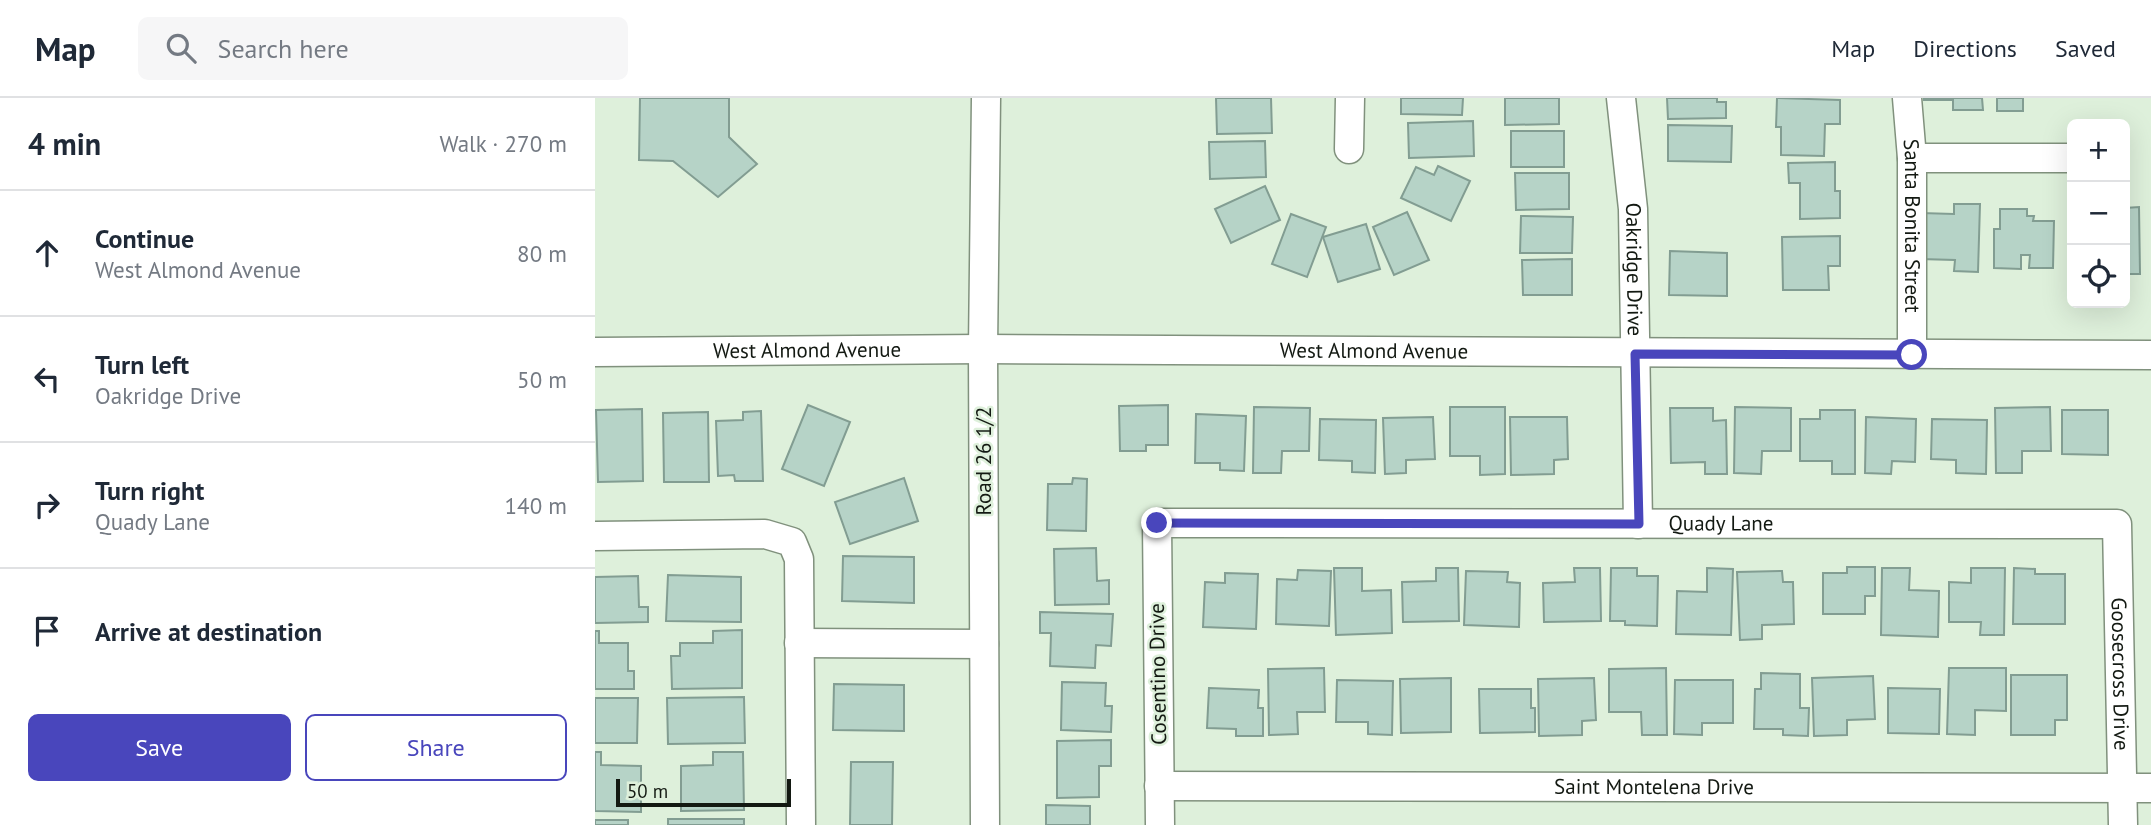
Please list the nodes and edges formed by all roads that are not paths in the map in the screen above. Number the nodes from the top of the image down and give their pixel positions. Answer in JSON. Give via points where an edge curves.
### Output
{"nodes":[{"id":1,"x":986,"y":98,"type":"edge"},
{"id":2,"x":1350,"y":98,"type":"edge"},
{"id":3,"x":1621,"y":98,"type":"edge"},
{"id":4,"x":1907,"y":98,"type":"edge"},
{"id":5,"x":1349,"y":149,"type":"dead end"},
{"id":6,"x":1912,"y":158,"type":"junction"},
{"id":7,"x":2067,"y":158,"type":"edge"},
{"id":8,"x":983,"y":349,"type":"junction"},
{"id":9,"x":595,"y":352,"type":"edge"},
{"id":10,"x":1635,"y":354,"type":"junction"},
{"id":11,"x":1912,"y":355,"type":"junction"},
{"id":12,"x":2151,"y":355,"type":"edge"},
{"id":13,"x":1157,"y":523,"type":"joint"},
{"id":14,"x":1639,"y":524,"type":"junction"},
{"id":15,"x":2117,"y":524,"type":"joint"},
{"id":16,"x":595,"y":536,"type":"edge"},
{"id":17,"x":799,"y":643,"type":"junction"},
{"id":18,"x":984,"y":644,"type":"junction"},
{"id":19,"x":1159,"y":786,"type":"junction"},
{"id":20,"x":2122,"y":788,"type":"junction"},
{"id":21,"x":2151,"y":788,"type":"edge"},
{"id":22,"x":801,"y":825,"type":"edge"},
{"id":23,"x":985,"y":825,"type":"edge"},
{"id":24,"x":1160,"y":825,"type":"edge"},
{"id":25,"x":2123,"y":825,"type":"edge"}],
"edges":[{"from":1,"to":8,"type":"street","name":"Road 26 1/2"},
{"from":2,"to":5,"type":"street"},
{"from":3,"to":10,"type":"street","name":"Oakridge Drive","via":[[1633,209]]},
{"from":4,"to":6,"type":"street","name":"Santa Bonita Street"},
{"from":6,"to":7,"type":"street"},
{"from":6,"to":11,"type":"street","name":"Santa Bonita Street"},
{"from":8,"to":9,"type":"street","name":"West Almond Avenue"},
{"from":8,"to":10,"type":"street","name":"West Almond Avenue"},
{"from":8,"to":18,"type":"street","name":"Road 26 1/2"},
{"from":10,"to":11,"type":"street","name":"West Almond Avenue"},
{"from":10,"to":14,"type":"street","name":"Oakridge Drive"},
{"from":11,"to":12,"type":"street","name":"West Almond Avenue"},
{"from":13,"to":14,"type":"street","name":"Quady Lane"},
{"from":13,"to":19,"type":"street","name":"Cosentino Drive"},
{"from":14,"to":15,"type":"street","name":"Quady Lane"},
{"from":15,"to":20,"type":"street","name":"Goosecross Drive"},
{"from":16,"to":17,"type":"street","via":[[765,534],[792,542],[799,559]]},
{"from":17,"to":18,"type":"street"},
{"from":17,"to":22,"type":"street"},
{"from":18,"to":23,"type":"street","name":"Road 26 1/2"},
{"from":19,"to":20,"type":"street","name":"Saint Montelena Drive"},
{"from":19,"to":24,"type":"street","name":"Cosentino Drive"},
{"from":20,"to":21,"type":"street","name":"Saint Montelena Drive"},
{"from":20,"to":25,"type":"street","name":"Goosecross Drive"}]}
